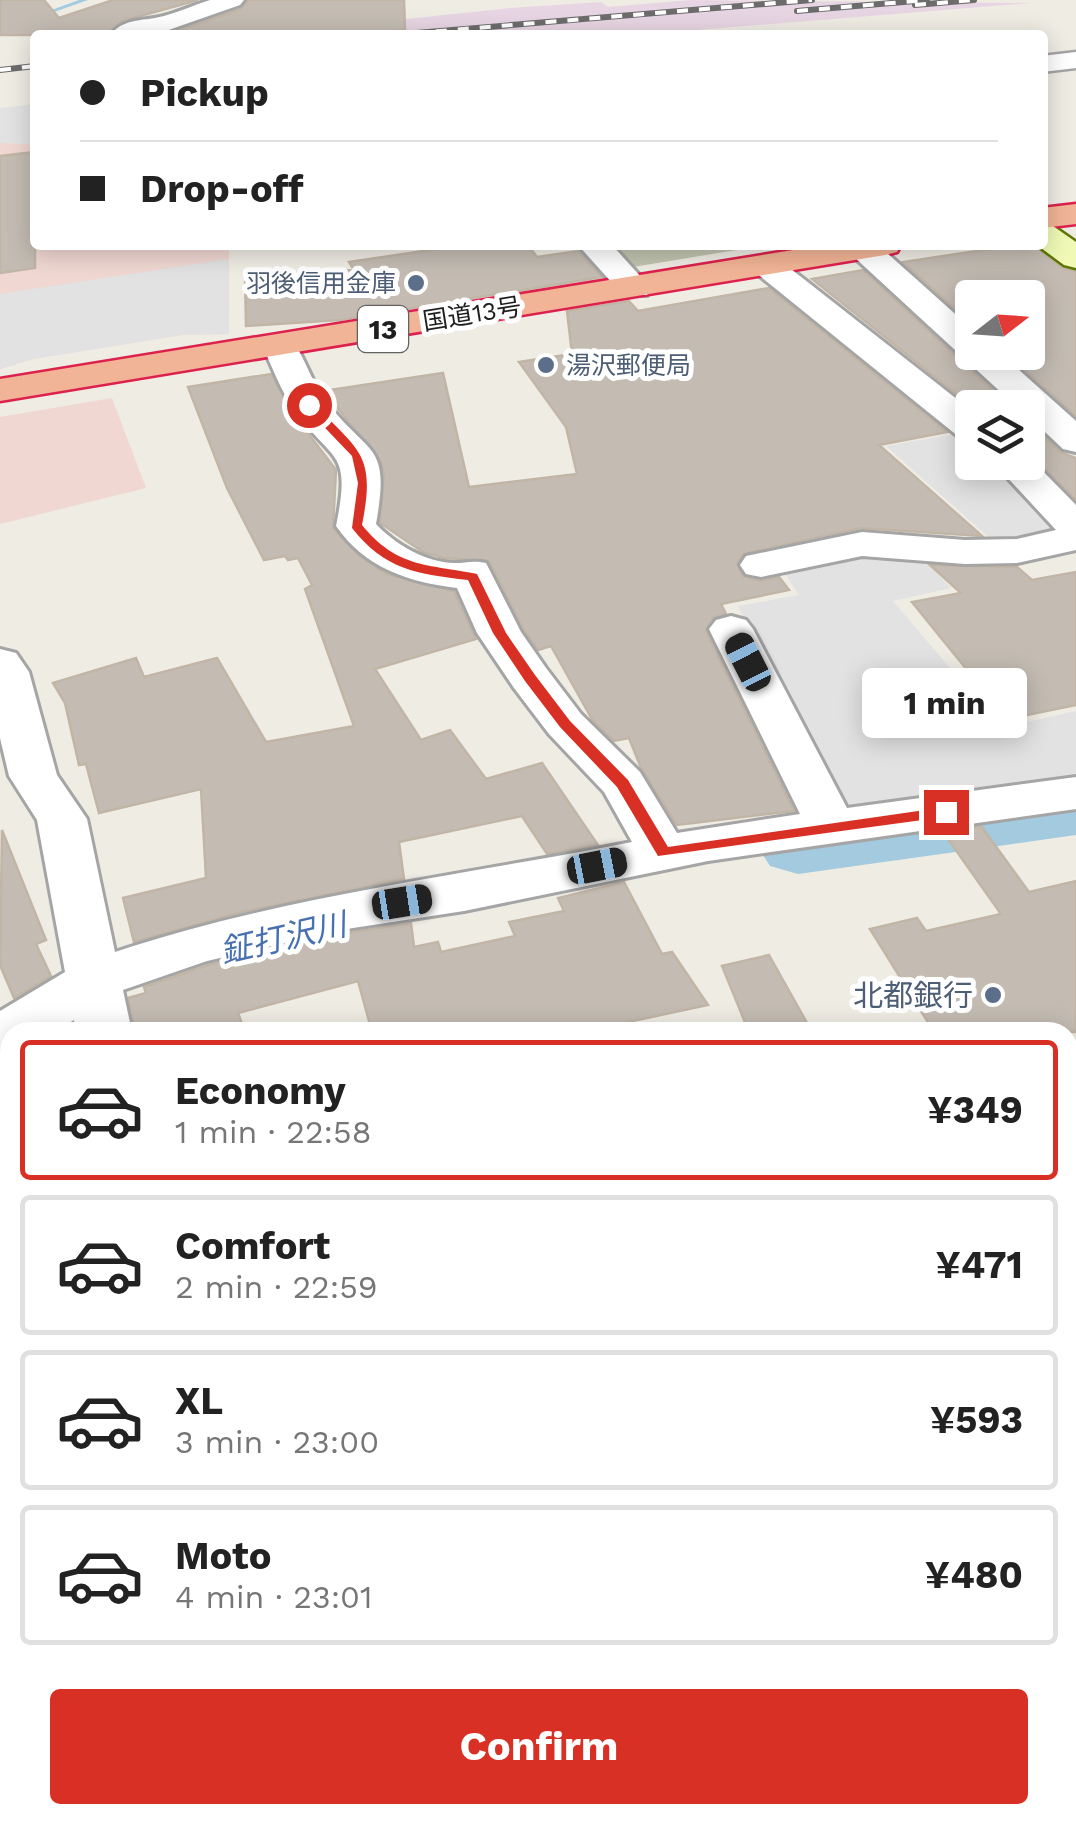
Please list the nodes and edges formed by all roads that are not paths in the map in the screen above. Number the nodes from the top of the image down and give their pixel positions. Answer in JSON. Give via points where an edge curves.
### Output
{"nodes":[{"id":1,"x":144,"y":0,"type":"edge"},
{"id":2,"x":232,"y":0,"type":"edge"},
{"id":3,"x":200,"y":12,"type":"junction"},
{"id":4,"x":135,"y":30,"type":"edge"},
{"id":5,"x":1076,"y":60,"type":"edge"},
{"id":6,"x":1048,"y":63,"type":"edge"},
{"id":7,"x":1076,"y":214,"type":"edge"},
{"id":8,"x":1048,"y":217,"type":"edge"},
{"id":9,"x":1048,"y":237,"type":"edge"},
{"id":10,"x":599,"y":250,"type":"edge"},
{"id":11,"x":857,"y":250,"type":"edge"},
{"id":12,"x":877,"y":250,"type":"edge"},
{"id":13,"x":1076,"y":258,"type":"edge"},
{"id":14,"x":766,"y":266,"type":"junction"},
{"id":15,"x":634,"y":288,"type":"junction"},
{"id":16,"x":955,"y":330,"type":"edge"},
{"id":17,"x":279,"y":345,"type":"junction"},
{"id":18,"x":998,"y":370,"type":"edge"},
{"id":19,"x":0,"y":390,"type":"edge"},
{"id":20,"x":955,"y":416,"type":"edge"},
{"id":21,"x":1076,"y":441,"type":"edge"},
{"id":22,"x":1029,"y":480,"type":"edge"},
{"id":23,"x":1076,"y":528,"type":"edge"},
{"id":24,"x":1076,"y":538,"type":"edge"},
{"id":25,"x":761,"y":565,"type":"dead end"},
{"id":26,"x":731,"y":630,"type":"dead end"},
{"id":27,"x":0,"y":662,"type":"edge"},
{"id":28,"x":1076,"y":793,"type":"edge"},
{"id":29,"x":832,"y":828,"type":"junction"},
{"id":30,"x":664,"y":852,"type":"junction"},
{"id":31,"x":100,"y":1008,"type":"edge"},
{"id":32,"x":50,"y":1022,"type":"edge"}],
"edges":[{"from":1,"to":3,"type":"street"},
{"from":2,"to":3,"type":"street"},
{"from":3,"to":4,"type":"street"},
{"from":5,"to":6,"type":"street"},
{"from":7,"to":8,"type":"highway"},
{"from":9,"to":13,"type":"main road"},
{"from":10,"to":15,"type":"street"},
{"from":11,"to":14,"type":"highway","name":"国道13号","number":"13"},
{"from":12,"to":16,"type":"street"},
{"from":14,"to":15,"type":"highway","name":"国道13号","number":"13"},
{"from":14,"to":20,"type":"street"},
{"from":15,"to":17,"type":"highway","name":"国道13号","number":"13"},
{"from":17,"to":19,"type":"highway","name":"国道13号","number":"13"},
{"from":17,"to":30,"type":"street","via":[[309,405],[358,456],[364,483],[356,526],[375,549],[416,570],[472,574],[530,678],[622,784]]},
{"from":18,"to":21,"type":"street"},
{"from":22,"to":23,"type":"street"},
{"from":24,"to":25,"type":"street","via":[[1017,551],[862,544]]},
{"from":26,"to":29,"type":"street"},
{"from":27,"to":31,"type":"street","via":[[33,776],[62,818]]},
{"from":28,"to":29,"type":"street"},
{"from":29,"to":30,"type":"street"},
{"from":30,"to":31,"type":"street","via":[[199,944]]},
{"from":31,"to":32,"type":"street"}]}
